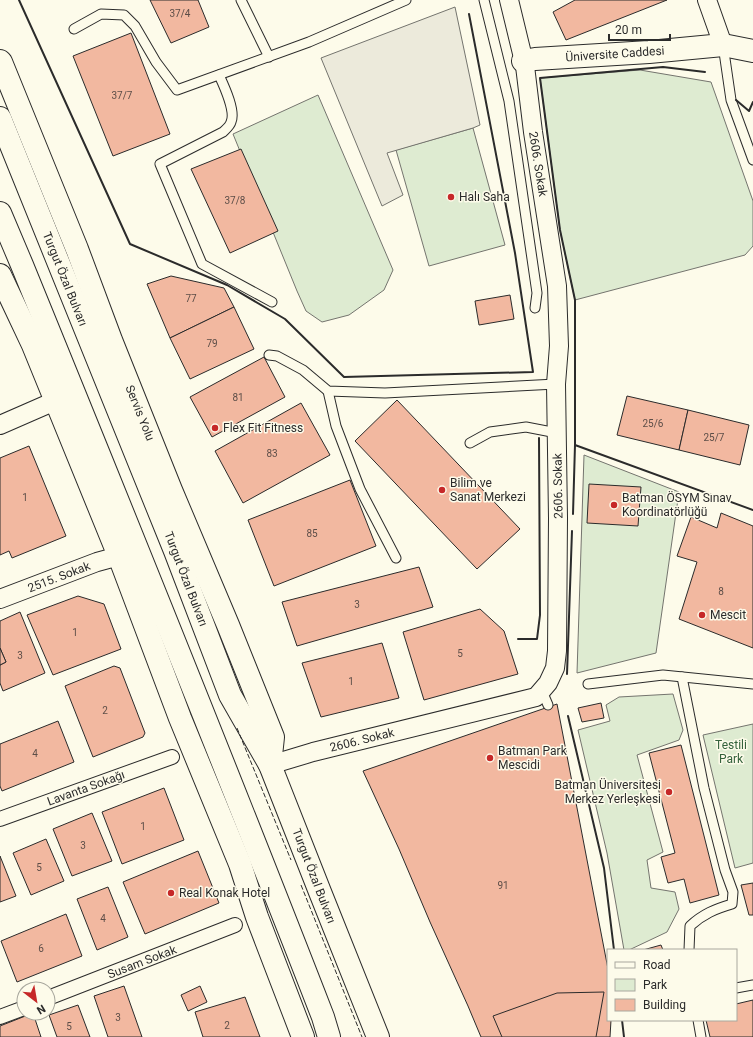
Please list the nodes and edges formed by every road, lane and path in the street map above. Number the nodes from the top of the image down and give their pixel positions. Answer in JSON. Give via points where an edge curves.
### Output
{"nodes":[{"id":1,"x":241,"y":0,"type":"edge"},
{"id":2,"x":406,"y":0,"type":"edge"},
{"id":3,"x":484,"y":0,"type":"edge"},
{"id":4,"x":509,"y":0,"type":"edge"},
{"id":5,"x":707,"y":0,"type":"edge"},
{"id":6,"x":74,"y":29,"type":"dead end"},
{"id":7,"x":723,"y":45,"type":"junction"},
{"id":8,"x":753,"y":51,"type":"edge"},
{"id":9,"x":269,"y":57,"type":"junction"},
{"id":10,"x":0,"y":61,"type":"edge"},
{"id":11,"x":523,"y":61,"type":"junction"},
{"id":12,"x":220,"y":75,"type":"junction"},
{"id":13,"x":0,"y":118,"type":"edge"},
{"id":14,"x":753,"y":160,"type":"edge"},
{"id":15,"x":0,"y":213,"type":"edge"},
{"id":16,"x":0,"y":275,"type":"edge"},
{"id":17,"x":272,"y":302,"type":"dead end"},
{"id":18,"x":535,"y":308,"type":"dead end"},
{"id":19,"x":269,"y":355,"type":"dead end"},
{"id":20,"x":556,"y":384,"type":"junction"},
{"id":21,"x":328,"y":390,"type":"junction"},
{"id":22,"x":55,"y":401,"type":"junction"},
{"id":23,"x":0,"y":425,"type":"edge"},
{"id":24,"x":557,"y":432,"type":"junction"},
{"id":25,"x":470,"y":443,"type":"dead end"},
{"id":26,"x":119,"y":556,"type":"junction"},
{"id":27,"x":396,"y":558,"type":"dead end"},
{"id":28,"x":0,"y":599,"type":"edge"},
{"id":29,"x":682,"y":677,"type":"junction"},
{"id":30,"x":588,"y":684,"type":"dead end"},
{"id":31,"x":753,"y":684,"type":"edge"},
{"id":32,"x":172,"y":757,"type":"dead end"},
{"id":33,"x":270,"y":765,"type":"junction"},
{"id":34,"x":0,"y":819,"type":"edge"},
{"id":35,"x":235,"y":925,"type":"dead end"},
{"id":36,"x":689,"y":949,"type":"edge"},
{"id":37,"x":753,"y":985,"type":"edge"},
{"id":38,"x":737,"y":988,"type":"edge"},
{"id":39,"x":56,"y":995,"type":"edge"},
{"id":40,"x":16,"y":1011,"type":"edge"},
{"id":41,"x":0,"y":1017,"type":"edge"},
{"id":42,"x":698,"y":1021,"type":"edge"},
{"id":43,"x":303,"y":1037,"type":"edge"},
{"id":44,"x":329,"y":1037,"type":"edge"},
{"id":45,"x":378,"y":1037,"type":"edge"},
{"id":46,"x":701,"y":1037,"type":"edge"}],
"edges":[{"from":1,"to":9,"type":"lane"},
{"from":2,"to":9,"type":"lane"},
{"from":3,"to":18,"type":"lane","via":[[509,101],[537,293]]},
{"from":4,"to":11,"type":"street","name":"2606. Sokak"},
{"from":5,"to":7,"type":"street"},
{"from":6,"to":12,"type":"lane","via":[[101,14],[124,15],[135,26],[156,62],[177,90]]},
{"from":7,"to":8,"type":"main road","name":"Üniversite Caddesi"},
{"from":7,"to":11,"type":"main road","name":"Üniversite Caddesi"},
{"from":7,"to":14,"type":"lane","via":[[731,100]]},
{"from":9,"to":12,"type":"lane"},
{"from":10,"to":33,"type":"main road","name":"Servis Yolu","via":[[171,490],[273,737]]},
{"from":11,"to":20,"type":"street","name":"2606. Sokak","via":[[557,286],[559,346]]},
{"from":12,"to":17,"type":"lane","via":[[233,111],[232,122],[228,128],[160,164],[202,264]]},
{"from":13,"to":33,"type":"main road","name":"Turgut Özal Bulvarı","via":[[175,551],[230,695]]},
{"from":15,"to":44,"type":"main road","via":[[256,845]]},
{"from":16,"to":22,"type":"main road","via":[[33,345]]},
{"from":19,"to":21,"type":"lane","via":[[277,356],[303,370]]},
{"from":20,"to":21,"type":"lane","via":[[385,393]]},
{"from":20,"to":24,"type":"street","name":"2606. Sokak"},
{"from":21,"to":27,"type":"lane","via":[[336,426],[360,489]]},
{"from":22,"to":23,"type":"street"},
{"from":22,"to":26,"type":"main road"},
{"from":24,"to":25,"type":"lane","via":[[526,427],[490,432]]},
{"from":24,"to":33,"type":"street","name":"2606. Sokak","via":[[557,651],[555,668],[542,701],[313,752]]},
{"from":26,"to":28,"type":"street","name":"2515. Sokak"},
{"from":26,"to":43,"type":"main road","via":[[180,718],[240,864],[257,917]]},
{"from":29,"to":30,"type":"lane","via":[[663,675]]},
{"from":29,"to":31,"type":"lane"},
{"from":29,"to":36,"type":"lane","via":[[704,788],[733,892],[732,904],[717,908],[698,918],[690,926]]},
{"from":32,"to":34,"type":"street","name":"Lavanta Sokağı"},
{"from":33,"to":45,"type":"main road","name":"Turgut Özal Bulvarı"},
{"from":35,"to":39,"type":"street","name":"Susam Sokak"},
{"from":37,"to":38,"type":"lane"},
{"from":40,"to":41,"type":"street"},
{"from":42,"to":46,"type":"lane"}]}
